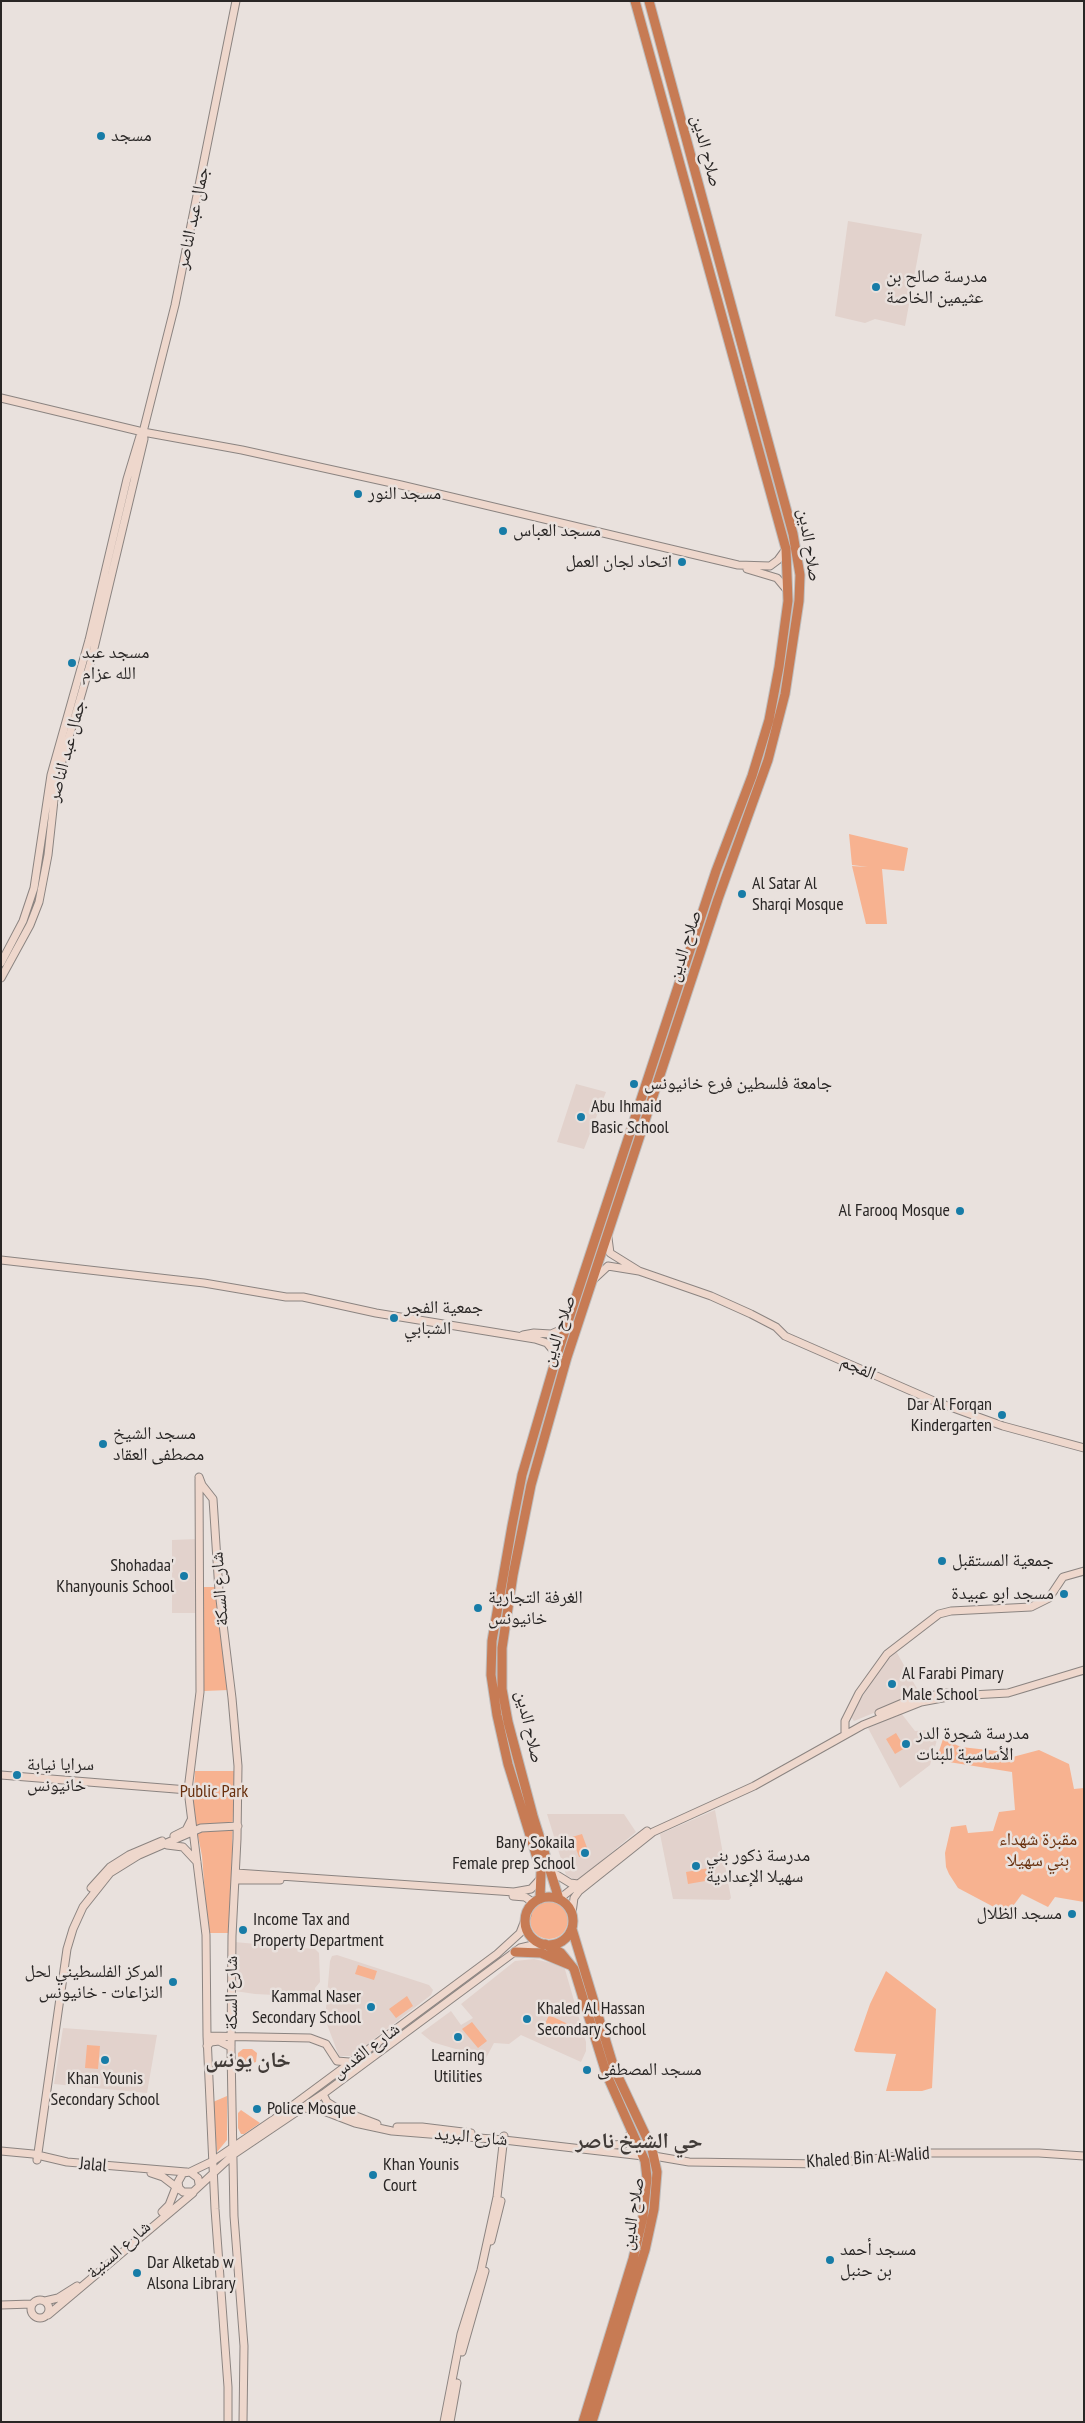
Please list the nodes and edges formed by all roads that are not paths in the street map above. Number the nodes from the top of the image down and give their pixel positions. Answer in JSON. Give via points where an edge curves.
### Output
{"nodes":[{"id":1,"x":236,"y":1,"type":"edge"},
{"id":2,"x":635,"y":1,"type":"edge"},
{"id":3,"x":649,"y":1,"type":"edge"},
{"id":4,"x":685,"y":136,"type":"junction"},
{"id":5,"x":672,"y":138,"type":"junction"},
{"id":6,"x":1,"y":398,"type":"edge"},
{"id":7,"x":143,"y":432,"type":"junction"},
{"id":8,"x":786,"y":549,"type":"junction"},
{"id":9,"x":738,"y":564,"type":"junction"},
{"id":10,"x":788,"y":593,"type":"junction"},
{"id":11,"x":769,"y":720,"type":"junction"},
{"id":12,"x":778,"y":725,"type":"junction"},
{"id":13,"x":759,"y":753,"type":"junction"},
{"id":14,"x":768,"y":760,"type":"junction"},
{"id":15,"x":1,"y":963,"type":"edge"},
{"id":16,"x":1,"y":978,"type":"edge"},
{"id":17,"x":658,"y":1062,"type":"junction"},
{"id":18,"x":608,"y":1234,"type":"junction"},
{"id":19,"x":1,"y":1260,"type":"edge"},
{"id":20,"x":639,"y":1271,"type":"junction"},
{"id":21,"x":593,"y":1280,"type":"junction"},
{"id":22,"x":567,"y":1327,"type":"junction"},
{"id":23,"x":520,"y":1336,"type":"junction"},
{"id":24,"x":557,"y":1355,"type":"junction"},
{"id":25,"x":532,"y":1444,"type":"junction"},
{"id":26,"x":542,"y":1446,"type":"junction"},
{"id":27,"x":1084,"y":1448,"type":"edge"},
{"id":28,"x":522,"y":1475,"type":"junction"},
{"id":29,"x":532,"y":1480,"type":"junction"},
{"id":30,"x":1084,"y":1571,"type":"edge"},
{"id":31,"x":1084,"y":1668,"type":"edge"},
{"id":32,"x":845,"y":1732,"type":"junction"},
{"id":33,"x":1,"y":1774,"type":"edge"},
{"id":34,"x":188,"y":1790,"type":"junction"},
{"id":35,"x":192,"y":1817,"type":"junction"},
{"id":36,"x":238,"y":1826,"type":"junction"},
{"id":37,"x":193,"y":1833,"type":"junction"},
{"id":38,"x":165,"y":1845,"type":"junction"},
{"id":39,"x":198,"y":1865,"type":"junction"},
{"id":40,"x":552,"y":1872,"type":"junction"},
{"id":41,"x":236,"y":1877,"type":"junction"},
{"id":42,"x":541,"y":1878,"type":"junction"},
{"id":43,"x":578,"y":1884,"type":"junction"},
{"id":44,"x":559,"y":1899,"type":"junction"},
{"id":45,"x":537,"y":1901,"type":"junction"},
{"id":46,"x":572,"y":1913,"type":"junction"},
{"id":47,"x":527,"y":1915,"type":"junction"},
{"id":48,"x":572,"y":1929,"type":"junction"},
{"id":49,"x":543,"y":1944,"type":"junction"},
{"id":50,"x":515,"y":1952,"type":"junction"},
{"id":51,"x":573,"y":1967,"type":"junction"},
{"id":52,"x":601,"y":2022,"type":"junction"},
{"id":53,"x":592,"y":2026,"type":"junction"},
{"id":54,"x":206,"y":2036,"type":"junction"},
{"id":55,"x":232,"y":2036,"type":"junction"},
{"id":56,"x":207,"y":2046,"type":"junction"},
{"id":57,"x":231,"y":2047,"type":"junction"},
{"id":58,"x":352,"y":2062,"type":"junction"},
{"id":59,"x":323,"y":2094,"type":"junction"},
{"id":60,"x":302,"y":2108,"type":"junction"},
{"id":61,"x":631,"y":2130,"type":"junction"},
{"id":62,"x":506,"y":2138,"type":"junction"},
{"id":63,"x":1,"y":2151,"type":"edge"},
{"id":64,"x":234,"y":2151,"type":"junction"},
{"id":65,"x":1,"y":2156,"type":"edge"},
{"id":66,"x":643,"y":2156,"type":"junction"},
{"id":67,"x":654,"y":2156,"type":"junction"},
{"id":68,"x":1084,"y":2156,"type":"edge"},
{"id":69,"x":35,"y":2157,"type":"junction"},
{"id":70,"x":213,"y":2161,"type":"junction"},
{"id":71,"x":188,"y":2172,"type":"junction"},
{"id":72,"x":213,"y":2172,"type":"junction"},
{"id":73,"x":178,"y":2186,"type":"junction"},
{"id":74,"x":197,"y":2188,"type":"junction"},
{"id":75,"x":214,"y":2190,"type":"junction"},
{"id":76,"x":45,"y":2301,"type":"junction"},
{"id":77,"x":32,"y":2304,"type":"junction"},
{"id":78,"x":1,"y":2305,"type":"edge"},
{"id":79,"x":48,"y":2315,"type":"junction"},
{"id":80,"x":614,"y":2322,"type":"junction"},
{"id":81,"x":621,"y":2329,"type":"junction"},
{"id":82,"x":228,"y":2422,"type":"edge"},
{"id":83,"x":243,"y":2422,"type":"edge"},
{"id":84,"x":444,"y":2422,"type":"edge"},
{"id":85,"x":450,"y":2422,"type":"edge"},
{"id":86,"x":583,"y":2422,"type":"edge"},
{"id":87,"x":592,"y":2422,"type":"edge"}],
"edges":[{"from":1,"to":7,"type":"main road","name":"جمال عبد الناصر","via":[[175,305]]},
{"from":2,"to":5,"type":"highway","name":"صلاح الدين"},
{"from":3,"to":4,"type":"highway","name":"صلاح الدين"},
{"from":4,"to":5,"type":"highway","via":[[678,144]]},
{"from":4,"to":12,"type":"highway","name":"صلاح الدين","via":[[796,548],[800,575],[799,606]]},
{"from":5,"to":8,"type":"highway","name":"صلاح الدين"},
{"from":6,"to":7,"type":"main road"},
{"from":7,"to":9,"type":"main road","via":[[319,467]]},
{"from":7,"to":15,"type":"main road","name":"جمال عبد الناصر","via":[[127,479],[89,640],[51,775],[34,888],[23,921]]},
{"from":7,"to":16,"type":"main road","name":"جمال عبد الناصر","via":[[144,440],[91,661],[56,782],[48,855],[38,902],[30,925]]},
{"from":8,"to":9,"type":"main road","via":[[770,566]]},
{"from":8,"to":10,"type":"highway","name":"صلاح الدين"},
{"from":9,"to":10,"type":"main road","via":[[777,578]]},
{"from":10,"to":11,"type":"highway","name":"صلاح الدين"},
{"from":11,"to":12,"type":"highway","via":[[772,726]]},
{"from":11,"to":13,"type":"highway","name":"صلاح الدين"},
{"from":12,"to":14,"type":"highway","name":"صلاح الدين"},
{"from":13,"to":14,"type":"highway","via":[[765,752]]},
{"from":13,"to":17,"type":"highway","name":"صلاح الدين","via":[[716,871]]},
{"from":14,"to":17,"type":"highway","name":"صلاح الدين"},
{"from":17,"to":18,"type":"highway","name":"صلاح الدين"},
{"from":17,"to":22,"type":"highway","name":"صلاح الدين"},
{"from":18,"to":20,"type":"main road","via":[[610,1253]]},
{"from":18,"to":21,"type":"highway","name":"صلاح الدين"},
{"from":19,"to":23,"type":"main road","via":[[303,1298]]},
{"from":20,"to":21,"type":"main road","via":[[608,1266]]},
{"from":20,"to":27,"type":"main road","name":"الفجم","via":[[711,1296],[776,1327],[785,1336],[934,1401],[1003,1426]]},
{"from":21,"to":26,"type":"highway","name":"صلاح الدين"},
{"from":22,"to":23,"type":"main road","via":[[551,1334],[534,1332]]},
{"from":22,"to":24,"type":"highway","name":"صلاح الدين"},
{"from":23,"to":24,"type":"main road","via":[[547,1343]]},
{"from":24,"to":25,"type":"highway","name":"صلاح الدين"},
{"from":25,"to":26,"type":"highway","via":[[536,1441]]},
{"from":25,"to":28,"type":"highway","name":"صلاح الدين"},
{"from":26,"to":29,"type":"highway","name":"صلاح الدين"},
{"from":28,"to":29,"type":"highway"},
{"from":28,"to":42,"type":"highway","name":"صلاح الدين","via":[[492,1641],[491,1675],[508,1764],[538,1857]]},
{"from":29,"to":40,"type":"highway","name":"صلاح الدين","via":[[507,1609],[501,1670],[508,1722]]},
{"from":30,"to":32,"type":"main road","via":[[1063,1577],[1053,1594],[1032,1607],[951,1610],[939,1614],[887,1654],[859,1693],[846,1720]]},
{"from":31,"to":32,"type":"main road","via":[[1071,1668],[1007,1689],[912,1699]]},
{"from":31,"to":46,"type":"main road","via":[[1008,1693],[953,1696],[921,1702],[863,1724],[754,1786],[653,1832],[579,1891],[574,1898]]},
{"from":32,"to":43,"type":"main road","via":[[750,1783],[669,1818],[630,1842]]},
{"from":33,"to":34,"type":"main road"},
{"from":34,"to":35,"type":"main road","name":"شارع السكة"},
{"from":34,"to":36,"type":"main road","name":"شارع السكة","via":[[200,1692],[199,1476],[213,1499],[219,1591],[238,1766]]},
{"from":35,"to":37,"type":"main road","name":"شارع السكة"},
{"from":35,"to":69,"type":"main road","via":[[182,1832],[110,1867],[96,1880],[71,1924],[63,1949]]},
{"from":36,"to":37,"type":"main road","via":[[205,1827]]},
{"from":36,"to":41,"type":"main road","name":"شارع السكة"},
{"from":37,"to":38,"type":"main road"},
{"from":37,"to":39,"type":"main road","name":"شارع السكة"},
{"from":38,"to":39,"type":"main road","via":[[183,1847]]},
{"from":38,"to":69,"type":"main road","via":[[110,1873],[91,1895],[73,1929]]},
{"from":39,"to":54,"type":"main road","name":"شارع السكة","via":[[206,1936]]},
{"from":40,"to":43,"type":"main road"},
{"from":40,"to":44,"type":"highway","name":"صلاح الدين"},
{"from":41,"to":42,"type":"main road","via":[[514,1892],[531,1889]]},
{"from":41,"to":45,"type":"main road","via":[[480,1893]]},
{"from":41,"to":55,"type":"main road","name":"شارع السكة","via":[[232,1936]]},
{"from":42,"to":45,"type":"highway","name":"صلاح الدين"},
{"from":43,"to":44,"type":"main road"},
{"from":44,"to":45,"type":"highway","via":[[550,1897]]},
{"from":44,"to":46,"type":"highway"},
{"from":45,"to":47,"type":"highway"},
{"from":46,"to":48,"type":"highway"},
{"from":47,"to":49,"type":"highway","via":[[528,1932]]},
{"from":47,"to":58,"type":"main road","name":"شارع القدس","via":[[520,1933],[509,1944]]},
{"from":48,"to":49,"type":"highway","via":[[562,1941]]},
{"from":48,"to":52,"type":"highway","name":"صلاح الدين"},
{"from":49,"to":50,"type":"main road","name":"شارع القدس","via":[[529,1945]]},
{"from":49,"to":51,"type":"highway","name":"صلاح الدين","via":[[561,1952]]},
{"from":50,"to":51,"type":"highway","via":[[541,1953]]},
{"from":50,"to":59,"type":"main road","name":"شارع القدس"},
{"from":51,"to":53,"type":"highway","name":"صلاح الدين"},
{"from":52,"to":53,"type":"highway"},
{"from":52,"to":67,"type":"highway","name":"صلاح الدين","via":[[618,2078]]},
{"from":53,"to":61,"type":"highway","name":"صلاح الدين","via":[[612,2089]]},
{"from":54,"to":55,"type":"main road"},
{"from":54,"to":56,"type":"main road","name":"شارع السكة"},
{"from":55,"to":57,"type":"main road","name":"شارع السكة"},
{"from":55,"to":58,"type":"main road","via":[[310,2038],[326,2044],[337,2062]]},
{"from":56,"to":57,"type":"main road","via":[[219,2041]]},
{"from":56,"to":70,"type":"main road","name":"شارع السكة"},
{"from":57,"to":64,"type":"main road","name":"شارع السكة"},
{"from":58,"to":64,"type":"main road","name":"شارع القدس"},
{"from":59,"to":60,"type":"main road","name":"شارع القدس"},
{"from":59,"to":62,"type":"main road","name":"شارع البريد","via":[[340,2110],[379,2125]]},
{"from":60,"to":62,"type":"main road","name":"شارع البريد","via":[[321,2110],[355,2123],[392,2131]]},
{"from":60,"to":64,"type":"main road","name":"شارع القدس"},
{"from":61,"to":62,"type":"main road","name":"شارع البريد","via":[[627,2142],[616,2146]]},
{"from":61,"to":66,"type":"highway","name":"صلاح الدين"},
{"from":62,"to":66,"type":"main road","name":"شارع البريد"},
{"from":62,"to":84,"type":"main road","via":[[497,2197],[481,2270],[461,2334]]},
{"from":62,"to":85,"type":"main road","via":[[498,2216],[459,2364]]},
{"from":63,"to":69,"type":"main road","name":"Jalal"},
{"from":64,"to":70,"type":"main road","name":"شارع القدس"},
{"from":64,"to":72,"type":"main road","name":"شارع القدس"},
{"from":64,"to":83,"type":"main road","name":"شارع السكة","via":[[234,2216],[244,2346]]},
{"from":65,"to":69,"type":"main road","name":"Jalal"},
{"from":66,"to":80,"type":"highway","name":"صلاح الدين","via":[[647,2178],[642,2216]]},
{"from":67,"to":68,"type":"main road","name":"Khaled Bin Al-Walid","via":[[689,2162],[822,2164],[930,2153]]},
{"from":67,"to":81,"type":"highway","name":"صلاح الدين","via":[[657,2172],[652,2224]]},
{"from":69,"to":71,"type":"main road","name":"Jalal"},
{"from":69,"to":73,"type":"main road","name":"Jalal","via":[[150,2173]]},
{"from":70,"to":71,"type":"main road","name":"شارع القدس"},
{"from":70,"to":72,"type":"main road","name":"شارع السكة"},
{"from":71,"to":73,"type":"main road","via":[[180,2176]]},
{"from":71,"to":74,"type":"main road","via":[[198,2178]]},
{"from":72,"to":74,"type":"main road","name":"شارع القدس"},
{"from":72,"to":75,"type":"main road","name":"شارع السكة"},
{"from":73,"to":74,"type":"main road","via":[[186,2193]]},
{"from":73,"to":76,"type":"main road","name":"شارع السنية","via":[[167,2208],[126,2244],[78,2285],[58,2298]]},
{"from":74,"to":75,"type":"main road","via":[[211,2185]]},
{"from":74,"to":79,"type":"main road","name":"شارع السنية"},
{"from":75,"to":82,"type":"main road","name":"شارع السكة"},
{"from":76,"to":77,"type":"main road","name":"شارع السنية","via":[[38,2300]]},
{"from":76,"to":79,"type":"main road","via":[[49,2306]]},
{"from":77,"to":78,"type":"main road","name":"شارع السنية"},
{"from":77,"to":79,"type":"main road","via":[[30,2310],[35,2317],[40,2319]]},
{"from":80,"to":81,"type":"highway","via":[[614,2327]]},
{"from":80,"to":86,"type":"highway","name":"صلاح الدين"},
{"from":81,"to":87,"type":"highway","name":"صلاح الدين"}]}
